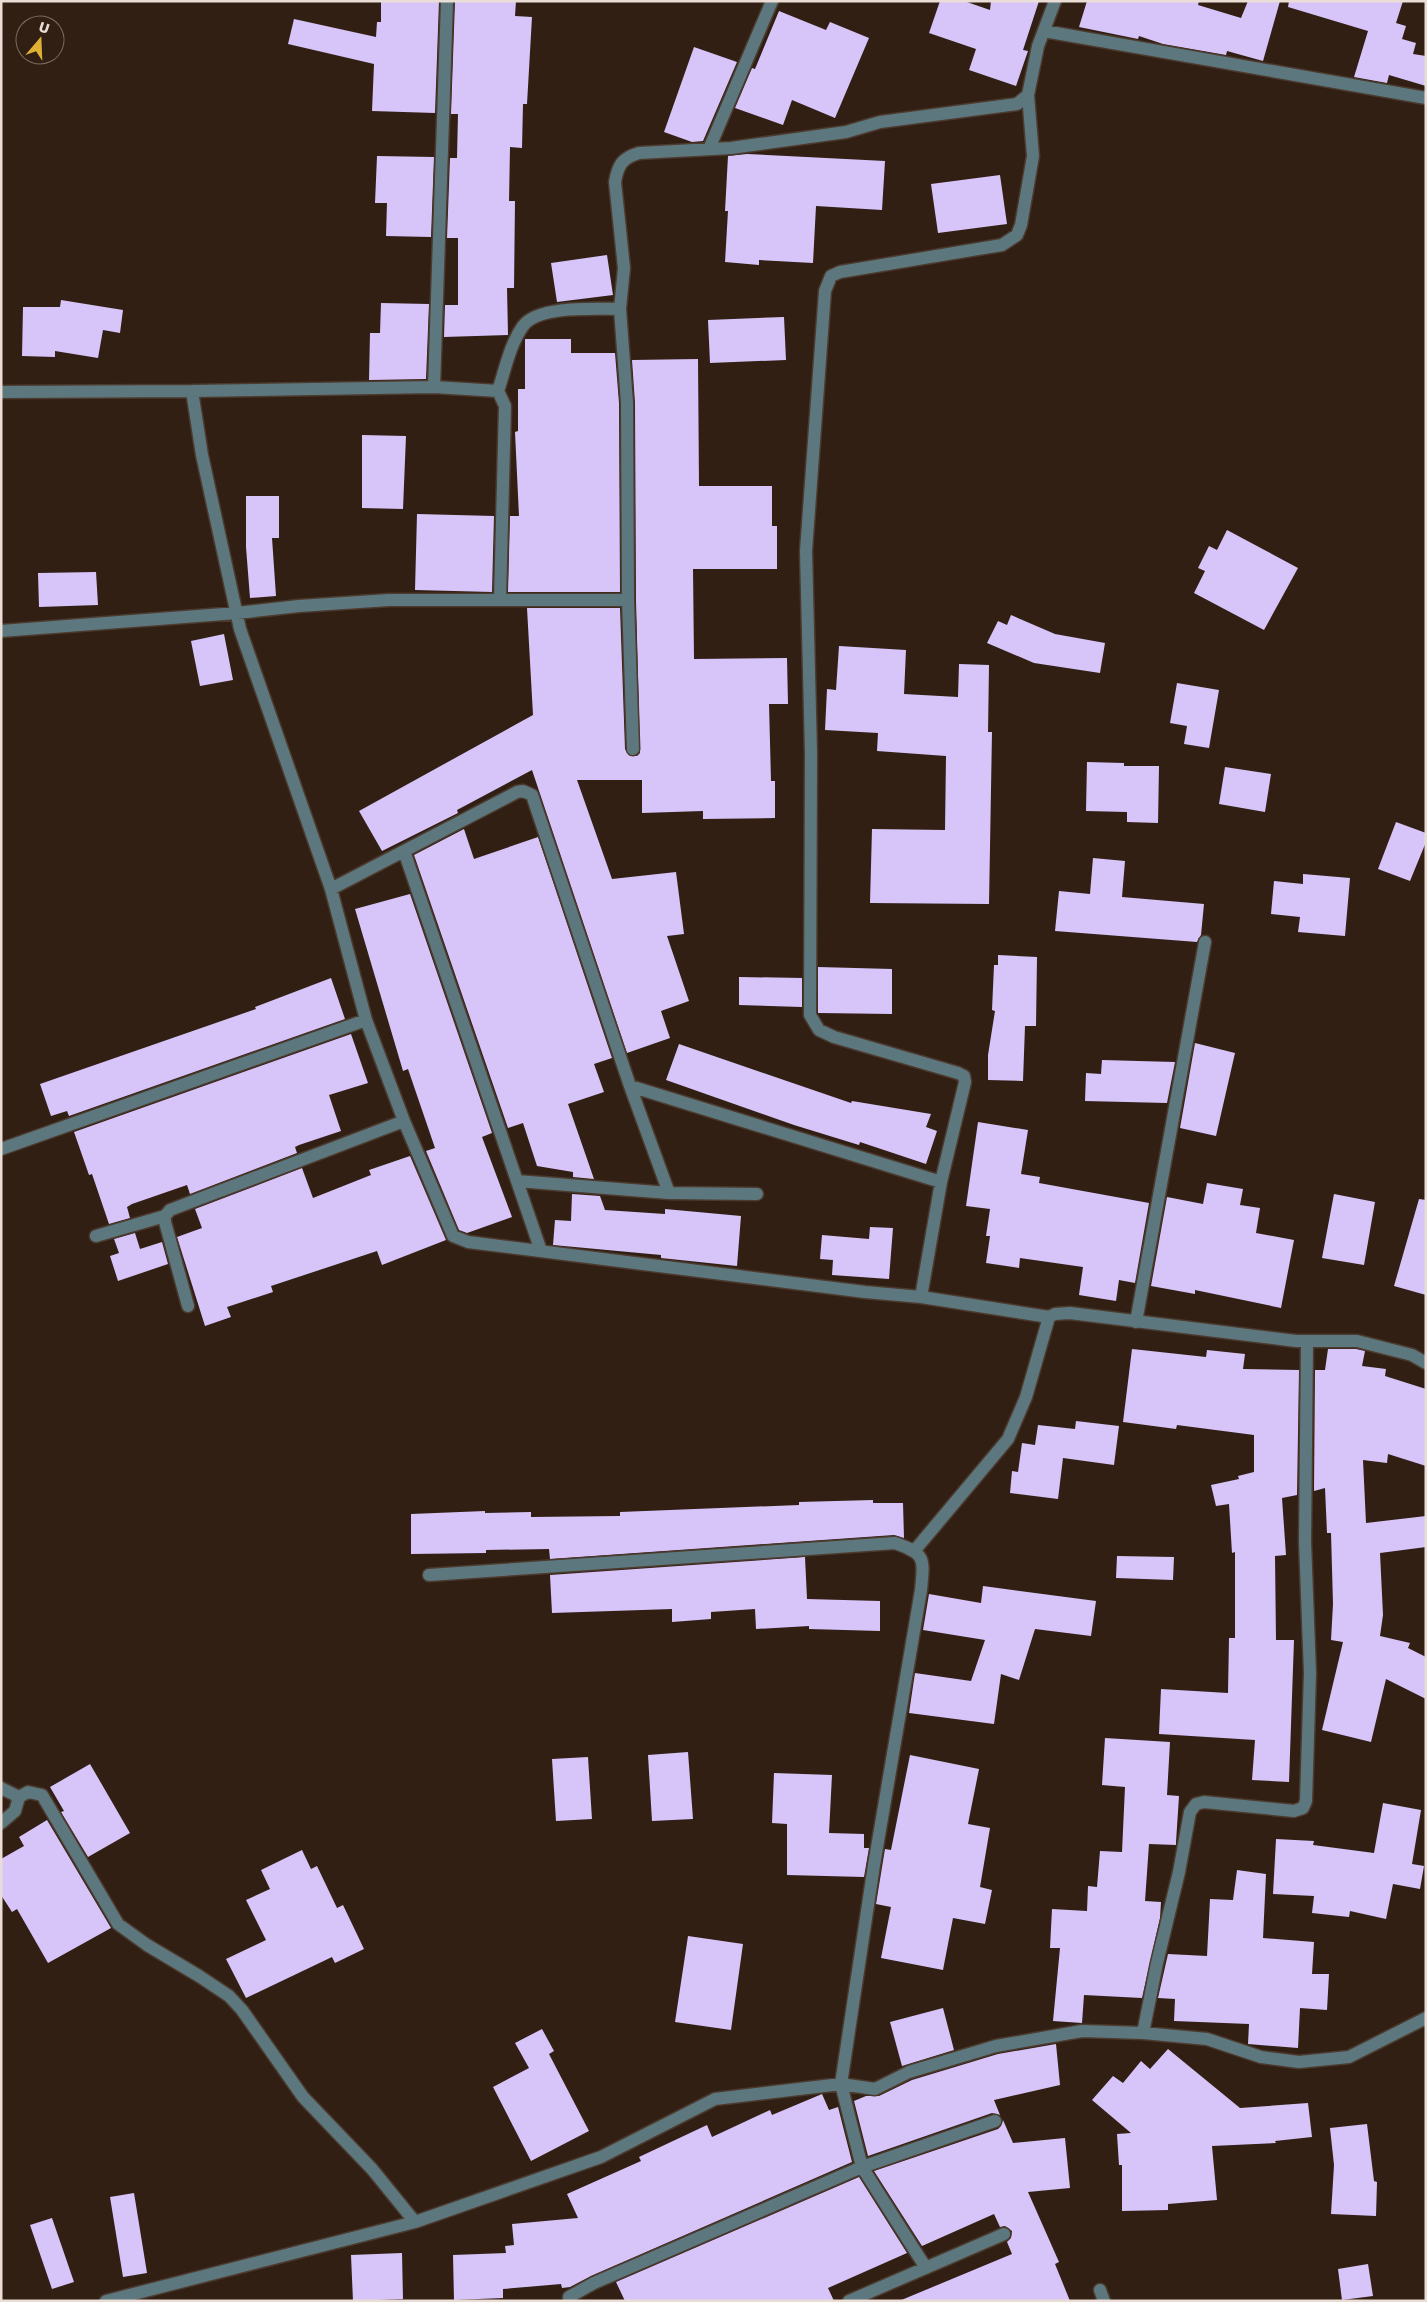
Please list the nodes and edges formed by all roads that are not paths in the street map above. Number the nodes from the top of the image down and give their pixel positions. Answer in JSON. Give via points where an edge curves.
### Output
{"nodes":[{"id":1,"x":447,"y":1,"type":"edge"},
{"id":2,"x":772,"y":1,"type":"edge"},
{"id":3,"x":1055,"y":1,"type":"edge"},
{"id":4,"x":1044,"y":31,"type":"junction"},
{"id":5,"x":1028,"y":95,"type":"junction"},
{"id":6,"x":1426,"y":98,"type":"edge"},
{"id":7,"x":709,"y":150,"type":"junction"},
{"id":8,"x":620,"y":309,"type":"junction"},
{"id":9,"x":434,"y":387,"type":"junction"},
{"id":10,"x":192,"y":391,"type":"junction"},
{"id":11,"x":498,"y":391,"type":"junction"},
{"id":12,"x":1,"y":392,"type":"edge"},
{"id":13,"x":500,"y":600,"type":"junction"},
{"id":14,"x":628,"y":600,"type":"junction"},
{"id":15,"x":237,"y":613,"type":"junction"},
{"id":16,"x":1,"y":631,"type":"edge"},
{"id":17,"x":634,"y":749,"type":"dead end"},
{"id":18,"x":404,"y":851,"type":"junction"},
{"id":19,"x":331,"y":888,"type":"junction"},
{"id":20,"x":1206,"y":942,"type":"dead end"},
{"id":21,"x":366,"y":1020,"type":"junction"},
{"id":22,"x":630,"y":1086,"type":"junction"},
{"id":23,"x":404,"y":1121,"type":"junction"},
{"id":24,"x":1,"y":1149,"type":"edge"},
{"id":25,"x":518,"y":1181,"type":"junction"},
{"id":26,"x":941,"y":1182,"type":"junction"},
{"id":27,"x":669,"y":1192,"type":"junction"},
{"id":28,"x":757,"y":1194,"type":"dead end"},
{"id":29,"x":164,"y":1216,"type":"junction"},
{"id":30,"x":96,"y":1236,"type":"dead end"},
{"id":31,"x":541,"y":1251,"type":"junction"},
{"id":32,"x":921,"y":1297,"type":"junction"},
{"id":33,"x":188,"y":1306,"type":"dead end"},
{"id":34,"x":1049,"y":1317,"type":"junction"},
{"id":35,"x":1136,"y":1322,"type":"junction"},
{"id":36,"x":1307,"y":1342,"type":"junction"},
{"id":37,"x":1426,"y":1363,"type":"edge"},
{"id":38,"x":915,"y":1550,"type":"junction"},
{"id":39,"x":430,"y":1575,"type":"dead end"},
{"id":40,"x":1,"y":1788,"type":"edge"},
{"id":41,"x":19,"y":1797,"type":"junction"},
{"id":42,"x":1,"y":1823,"type":"edge"},
{"id":43,"x":1426,"y":2018,"type":"edge"},
{"id":44,"x":1143,"y":2033,"type":"junction"},
{"id":45,"x":841,"y":2084,"type":"junction"},
{"id":46,"x":995,"y":2120,"type":"dead end"},
{"id":47,"x":862,"y":2167,"type":"junction"},
{"id":48,"x":415,"y":2222,"type":"junction"},
{"id":49,"x":1004,"y":2234,"type":"dead end"},
{"id":50,"x":926,"y":2268,"type":"junction"},
{"id":51,"x":568,"y":2297,"type":"dead end"},
{"id":52,"x":106,"y":2301,"type":"edge"},
{"id":53,"x":850,"y":2301,"type":"edge"}],
"edges":[{"from":1,"to":9,"type":"street"},
{"from":2,"to":7,"type":"street"},
{"from":3,"to":4,"type":"street"},
{"from":4,"to":5,"type":"street"},
{"from":4,"to":6,"type":"street"},
{"from":5,"to":7,"type":"street","via":[[1017,104]]},
{"from":5,"to":26,"type":"street","via":[[1033,156],[1017,235],[1002,245],[840,272],[831,276],[824,291],[806,551],[811,753],[810,1015],[819,1030],[834,1037],[964,1076]]},
{"from":7,"to":8,"type":"street","via":[[639,152],[627,157],[617,171],[615,182],[624,268]]},
{"from":8,"to":11,"type":"street","via":[[554,311],[538,315],[524,324]]},
{"from":8,"to":14,"type":"street","via":[[627,403]]},
{"from":9,"to":10,"type":"street"},
{"from":9,"to":11,"type":"street"},
{"from":10,"to":12,"type":"street"},
{"from":10,"to":15,"type":"street","via":[[202,456]]},
{"from":11,"to":13,"type":"street","via":[[505,406]]},
{"from":13,"to":14,"type":"street"},
{"from":13,"to":15,"type":"street","via":[[389,600]]},
{"from":14,"to":17,"type":"street"},
{"from":15,"to":16,"type":"street"},
{"from":15,"to":19,"type":"street"},
{"from":18,"to":19,"type":"street"},
{"from":18,"to":22,"type":"street","via":[[518,792],[532,795]]},
{"from":18,"to":25,"type":"street"},
{"from":19,"to":21,"type":"street"},
{"from":20,"to":35,"type":"street"},
{"from":21,"to":23,"type":"street"},
{"from":21,"to":24,"type":"street"},
{"from":22,"to":26,"type":"street"},
{"from":22,"to":27,"type":"street"},
{"from":23,"to":29,"type":"street","via":[[170,1210]]},
{"from":23,"to":31,"type":"street","via":[[453,1236],[468,1242]]},
{"from":25,"to":27,"type":"street"},
{"from":25,"to":31,"type":"street"},
{"from":26,"to":32,"type":"street"},
{"from":27,"to":28,"type":"street"},
{"from":29,"to":30,"type":"street"},
{"from":29,"to":33,"type":"street"},
{"from":31,"to":32,"type":"street"},
{"from":32,"to":34,"type":"street"},
{"from":34,"to":35,"type":"street","via":[[1070,1313]]},
{"from":34,"to":38,"type":"street","via":[[1026,1397],[1008,1439]]},
{"from":35,"to":36,"type":"street"},
{"from":36,"to":37,"type":"street","via":[[1357,1341]]},
{"from":36,"to":44,"type":"street","via":[[1304,1542],[1310,1673],[1306,1801],[1303,1808],[1294,1811],[1204,1802],[1196,1804],[1190,1812]]},
{"from":38,"to":39,"type":"street","via":[[895,1543]]},
{"from":38,"to":45,"type":"street","via":[[924,1564],[922,1590],[874,1864]]},
{"from":40,"to":41,"type":"street"},
{"from":41,"to":42,"type":"street","via":[[14,1811]]},
{"from":41,"to":48,"type":"street","via":[[28,1792],[42,1795],[118,1924],[229,1996],[303,2097],[372,2169]]},
{"from":43,"to":44,"type":"street","via":[[1349,2057],[1299,2062],[1260,2057],[1207,2040]]},
{"from":44,"to":45,"type":"street","via":[[1082,2031],[996,2046],[909,2072],[876,2089]]},
{"from":45,"to":47,"type":"street"},
{"from":45,"to":48,"type":"street","via":[[715,2099],[602,2157]]},
{"from":46,"to":47,"type":"street"},
{"from":47,"to":50,"type":"street"},
{"from":47,"to":51,"type":"street"},
{"from":48,"to":52,"type":"street"},
{"from":49,"to":50,"type":"street"},
{"from":50,"to":53,"type":"street"}]}
